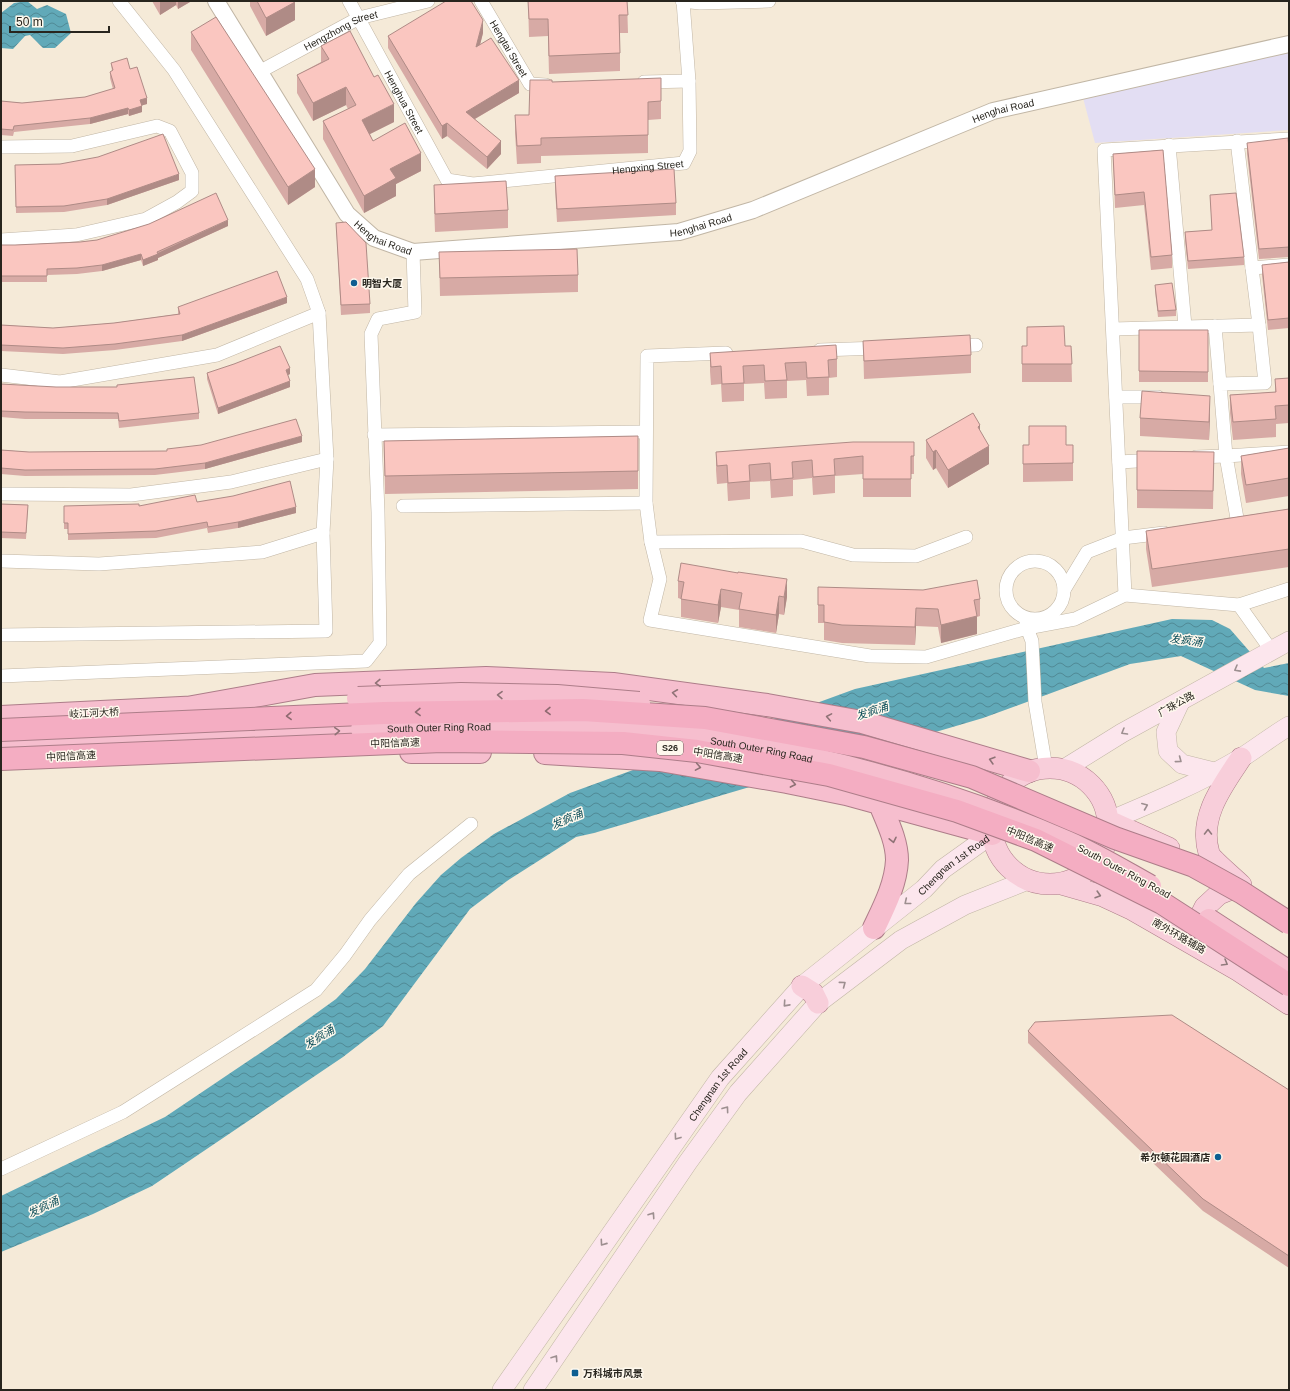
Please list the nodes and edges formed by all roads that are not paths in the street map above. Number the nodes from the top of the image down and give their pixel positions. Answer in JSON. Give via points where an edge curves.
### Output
{"nodes":[{"id":1,"x":118,"y":1,"type":"edge"},
{"id":2,"x":216,"y":1,"type":"edge"},
{"id":3,"x":349,"y":1,"type":"edge"},
{"id":4,"x":428,"y":1,"type":"edge"},
{"id":5,"x":481,"y":1,"type":"edge"},
{"id":6,"x":683,"y":1,"type":"edge"},
{"id":7,"x":768,"y":1,"type":"edge"},
{"id":8,"x":700,"y":2,"type":"edge"},
{"id":9,"x":359,"y":18,"type":"junction"},
{"id":10,"x":1289,"y":44,"type":"edge"},
{"id":11,"x":259,"y":72,"type":"junction"},
{"id":12,"x":688,"y":81,"type":"junction"},
{"id":13,"x":635,"y":83,"type":"edge"},
{"id":14,"x":558,"y":85,"type":"edge"},
{"id":15,"x":1289,"y":139,"type":"edge"},
{"id":16,"x":1237,"y":141,"type":"junction"},
{"id":17,"x":1169,"y":145,"type":"junction"},
{"id":18,"x":1,"y":147,"type":"edge"},
{"id":19,"x":473,"y":184,"type":"joint"},
{"id":20,"x":1,"y":240,"type":"edge"},
{"id":21,"x":413,"y":252,"type":"junction"},
{"id":22,"x":1289,"y":265,"type":"edge"},
{"id":23,"x":1252,"y":268,"type":"junction"},
{"id":24,"x":319,"y":313,"type":"junction"},
{"id":25,"x":1259,"y":325,"type":"junction"},
{"id":26,"x":1185,"y":326,"type":"junction"},
{"id":27,"x":1215,"y":326,"type":"junction"},
{"id":28,"x":1113,"y":329,"type":"junction"},
{"id":29,"x":976,"y":345,"type":"dead end"},
{"id":30,"x":945,"y":346,"type":"edge"},
{"id":31,"x":890,"y":348,"type":"edge"},
{"id":32,"x":804,"y":351,"type":"edge"},
{"id":33,"x":741,"y":353,"type":"edge"},
{"id":34,"x":1,"y":375,"type":"edge"},
{"id":35,"x":1221,"y":390,"type":"junction"},
{"id":36,"x":1116,"y":397,"type":"junction"},
{"id":37,"x":1169,"y":397,"type":"edge"},
{"id":38,"x":1207,"y":397,"type":"edge"},
{"id":39,"x":646,"y":432,"type":"junction"},
{"id":40,"x":374,"y":435,"type":"junction"},
{"id":41,"x":1289,"y":452,"type":"edge"},
{"id":42,"x":1226,"y":456,"type":"junction"},
{"id":43,"x":1180,"y":458,"type":"edge"},
{"id":44,"x":327,"y":459,"type":"junction"},
{"id":45,"x":1165,"y":459,"type":"edge"},
{"id":46,"x":1119,"y":462,"type":"junction"},
{"id":47,"x":1,"y":494,"type":"edge"},
{"id":48,"x":646,"y":503,"type":"junction"},
{"id":49,"x":403,"y":506,"type":"dead end"},
{"id":50,"x":1215,"y":526,"type":"edge"},
{"id":51,"x":1177,"y":531,"type":"edge"},
{"id":52,"x":323,"y":533,"type":"junction"},
{"id":53,"x":966,"y":537,"type":"dead end"},
{"id":54,"x":1123,"y":538,"type":"junction"},
{"id":55,"x":651,"y":542,"type":"junction"},
{"id":56,"x":1,"y":561,"type":"edge"},
{"id":57,"x":1289,"y":589,"type":"edge"},
{"id":58,"x":1064,"y":590,"type":"junction"},
{"id":59,"x":1125,"y":594,"type":"junction"},
{"id":60,"x":1239,"y":605,"type":"junction"},
{"id":61,"x":1026,"y":622,"type":"junction"},
{"id":62,"x":1,"y":635,"type":"edge"},
{"id":63,"x":1289,"y":641,"type":"edge"},
{"id":64,"x":1271,"y":650,"type":"junction"},
{"id":65,"x":1,"y":676,"type":"edge"},
{"id":66,"x":1180,"y":702,"type":"junction"},
{"id":67,"x":187,"y":708,"type":"junction"},
{"id":68,"x":1,"y":717,"type":"edge"},
{"id":69,"x":1289,"y":726,"type":"edge"},
{"id":70,"x":1,"y":730,"type":"edge"},
{"id":71,"x":1281,"y":736,"type":"edge"},
{"id":72,"x":186,"y":740,"type":"junction"},
{"id":73,"x":933,"y":743,"type":"junction"},
{"id":74,"x":1,"y":748,"type":"edge"},
{"id":75,"x":1241,"y":758,"type":"junction"},
{"id":76,"x":1,"y":759,"type":"edge"},
{"id":77,"x":1047,"y":769,"type":"junction"},
{"id":78,"x":1214,"y":772,"type":"junction"},
{"id":79,"x":880,"y":804,"type":"junction"},
{"id":80,"x":1109,"y":821,"type":"junction"},
{"id":81,"x":471,"y":824,"type":"dead end"},
{"id":82,"x":992,"y":834,"type":"junction"},
{"id":83,"x":1028,"y":880,"type":"junction"},
{"id":84,"x":1061,"y":884,"type":"junction"},
{"id":85,"x":1241,"y":885,"type":"junction"},
{"id":86,"x":1289,"y":913,"type":"edge"},
{"id":87,"x":1289,"y":924,"type":"edge"},
{"id":88,"x":874,"y":928,"type":"junction"},
{"id":89,"x":1289,"y":932,"type":"edge"},
{"id":90,"x":1201,"y":949,"type":"junction"},
{"id":91,"x":1289,"y":972,"type":"edge"},
{"id":92,"x":1289,"y":985,"type":"edge"},
{"id":93,"x":802,"y":986,"type":"junction"},
{"id":94,"x":818,"y":1003,"type":"junction"},
{"id":95,"x":1289,"y":1004,"type":"edge"},
{"id":96,"x":1,"y":1169,"type":"edge"},
{"id":97,"x":502,"y":1390,"type":"edge"},
{"id":98,"x":533,"y":1390,"type":"edge"}],
"edges":[{"from":1,"to":24,"type":"street","via":[[179,76],[307,279]]},
{"from":2,"to":11,"type":"street","name":"Henghai Road"},
{"from":3,"to":9,"type":"street","name":"Henghua Street"},
{"from":4,"to":9,"type":"street","name":"Hengzhong Street"},
{"from":5,"to":14,"type":"street","name":"Hengtai Street","via":[[530,84]]},
{"from":6,"to":8,"type":"street"},
{"from":6,"to":12,"type":"street","name":"Hengxing Street"},
{"from":7,"to":8,"type":"street"},
{"from":9,"to":11,"type":"street","name":"Hengzhong Street"},
{"from":9,"to":19,"type":"street","name":"Henghua Street","via":[[447,180]]},
{"from":10,"to":21,"type":"street","name":"Henghai Road","via":[[993,111],[753,210],[679,232]]},
{"from":11,"to":21,"type":"street","name":"Henghai Road","via":[[347,214],[374,238]]},
{"from":12,"to":13,"type":"street"},
{"from":12,"to":19,"type":"street","name":"Hengxing Street","via":[[690,151],[684,163]]},
{"from":15,"to":16,"type":"street"},
{"from":16,"to":17,"type":"street"},
{"from":16,"to":23,"type":"street"},
{"from":17,"to":26,"type":"street"},
{"from":17,"to":28,"type":"street","via":[[1104,150]]},
{"from":18,"to":20,"type":"street","via":[[72,146],[157,126],[170,131],[192,173],[192,191],[146,219],[76,235]]},
{"from":21,"to":40,"type":"street","via":[[415,312],[378,319],[371,334]]},
{"from":22,"to":23,"type":"street"},
{"from":23,"to":25,"type":"street"},
{"from":24,"to":34,"type":"street","via":[[217,355],[60,382]]},
{"from":24,"to":44,"type":"street"},
{"from":25,"to":27,"type":"street"},
{"from":25,"to":35,"type":"street","via":[[1271,382]]},
{"from":26,"to":27,"type":"street"},
{"from":26,"to":28,"type":"street"},
{"from":27,"to":35,"type":"street"},
{"from":28,"to":36,"type":"street"},
{"from":29,"to":30,"type":"street"},
{"from":31,"to":32,"type":"street"},
{"from":33,"to":39,"type":"street","via":[[647,356]]},
{"from":35,"to":38,"type":"street"},
{"from":35,"to":42,"type":"street"},
{"from":36,"to":37,"type":"street"},
{"from":36,"to":46,"type":"street"},
{"from":39,"to":40,"type":"street"},
{"from":39,"to":48,"type":"street"},
{"from":40,"to":65,"type":"street","via":[[380,642],[366,661]]},
{"from":41,"to":42,"type":"street"},
{"from":42,"to":43,"type":"street"},
{"from":42,"to":50,"type":"street","via":[[1238,524]]},
{"from":44,"to":47,"type":"street","via":[[231,482],[131,495]]},
{"from":44,"to":52,"type":"street"},
{"from":45,"to":46,"type":"street"},
{"from":46,"to":54,"type":"street"},
{"from":48,"to":49,"type":"street"},
{"from":48,"to":55,"type":"street"},
{"from":51,"to":54,"type":"street"},
{"from":52,"to":56,"type":"street","via":[[262,552],[99,564]]},
{"from":52,"to":62,"type":"street","via":[[326,631]]},
{"from":53,"to":55,"type":"street","via":[[916,556],[853,555],[802,541]]},
{"from":54,"to":58,"type":"street","via":[[1087,552]]},
{"from":54,"to":59,"type":"street"},
{"from":55,"to":61,"type":"street","via":[[660,579],[650,620],[870,656],[926,658]]},
{"from":57,"to":60,"type":"street"},
{"from":58,"to":61,"type":"street","via":[[1062,600],[1050,615]]},
{"from":58,"to":61,"type":"street","via":[[1058,572],[1043,562],[1025,563],[1016,568],[1010,574],[1006,592],[1013,609]]},
{"from":59,"to":60,"type":"street"},
{"from":59,"to":61,"type":"street","via":[[1075,619]]},
{"from":60,"to":64,"type":"street"},
{"from":61,"to":77,"type":"street","via":[[1032,641],[1035,702]]},
{"from":63,"to":64,"type":"main road","name":"广珠公路"},
{"from":64,"to":66,"type":"main road","name":"广珠公路","one_way":true},
{"from":66,"to":77,"type":"main road","name":"广珠公路","one_way":true},
{"from":66,"to":78,"type":"main road","one_way":true,"via":[[1166,732],[1168,751],[1182,764]]},
{"from":67,"to":68,"type":"highway","name":"岐江河大桥"},
{"from":73,"to":67,"type":"highway","one_way":true,"via":[[862,722],[612,684],[486,678],[315,685]]},
{"from":89,"to":67,"type":"highway","one_way":true,"bridge":true,"via":[[1146,846],[1026,790],[920,752],[743,715],[549,696],[461,694]]},
{"from":69,"to":71,"type":"main road"},
{"from":87,"to":70,"type":"highway","one_way":true,"bridge":true,"via":[[1241,892],[1194,866],[1115,838],[972,777],[864,747],[706,718],[583,710],[384,713]]},
{"from":71,"to":75,"type":"main road"},
{"from":72,"to":74,"type":"highway"},
{"from":72,"to":79,"type":"highway","one_way":true,"via":[[346,752],[563,753],[660,760],[846,794]]},
{"from":72,"to":91,"type":"highway","name":"South Outer Ring Road","one_way":true,"bridge":true,"via":[[362,729],[513,725],[632,731],[725,743],[855,768],[982,807],[1069,843],[1177,900]]},
{"from":77,"to":73,"type":"highway","one_way":true},
{"from":73,"to":79,"type":"highway","via":[[942,752],[950,768],[950,781],[945,788],[928,799]]},
{"from":75,"to":78,"type":"main road"},
{"from":85,"to":75,"type":"main road","one_way":true,"via":[[1210,854],[1206,829],[1215,797]]},
{"from":76,"to":92,"type":"highway","name":"中阳信高速","number":"S26","bridge":true,"via":[[442,741],[623,743],[697,751],[829,775],[957,811],[1036,840],[1162,903]]},
{"from":77,"to":80,"type":"main road","via":[[1081,776],[1095,788],[1105,803]]},
{"from":77,"to":82,"type":"main road","via":[[1012,781],[1000,796],[992,815]]},
{"from":80,"to":78,"type":"main road","one_way":true,"via":[[1166,797]]},
{"from":79,"to":82,"type":"highway"},
{"from":79,"to":88,"type":"highway","one_way":true,"via":[[892,834],[897,860],[891,890]]},
{"from":80,"to":84,"type":"main road","via":[[1106,844],[1092,868],[1078,878]]},
{"from":80,"to":85,"type":"main road","via":[[1205,864]]},
{"from":81,"to":96,"type":"street","via":[[410,874],[370,920],[316,990],[123,1112]]},
{"from":82,"to":83,"type":"main road","via":[[998,854],[1011,869]]},
{"from":82,"to":88,"type":"main road","name":"Chengnan 1st Road","one_way":true,"via":[[943,869],[924,889]]},
{"from":83,"to":84,"type":"main road","via":[[1044,884]]},
{"from":94,"to":83,"type":"main road","one_way":true,"via":[[901,940],[964,905]]},
{"from":84,"to":90,"type":"main road","name":"南外环路辅路","one_way":true,"via":[[1103,896]]},
{"from":85,"to":86,"type":"main road"},
{"from":85,"to":90,"type":"main road","via":[[1219,894],[1205,907],[1196,925]]},
{"from":88,"to":93,"type":"main road","name":"Chengnan 1st Road"},
{"from":90,"to":95,"type":"main road","name":"南外环路辅路","one_way":true},
{"from":93,"to":94,"type":"main road","via":[[813,993]]},
{"from":93,"to":97,"type":"main road","name":"Chengnan 1st Road","one_way":true,"via":[[720,1078]]},
{"from":98,"to":94,"type":"main road","one_way":true,"via":[[738,1093]]}]}
